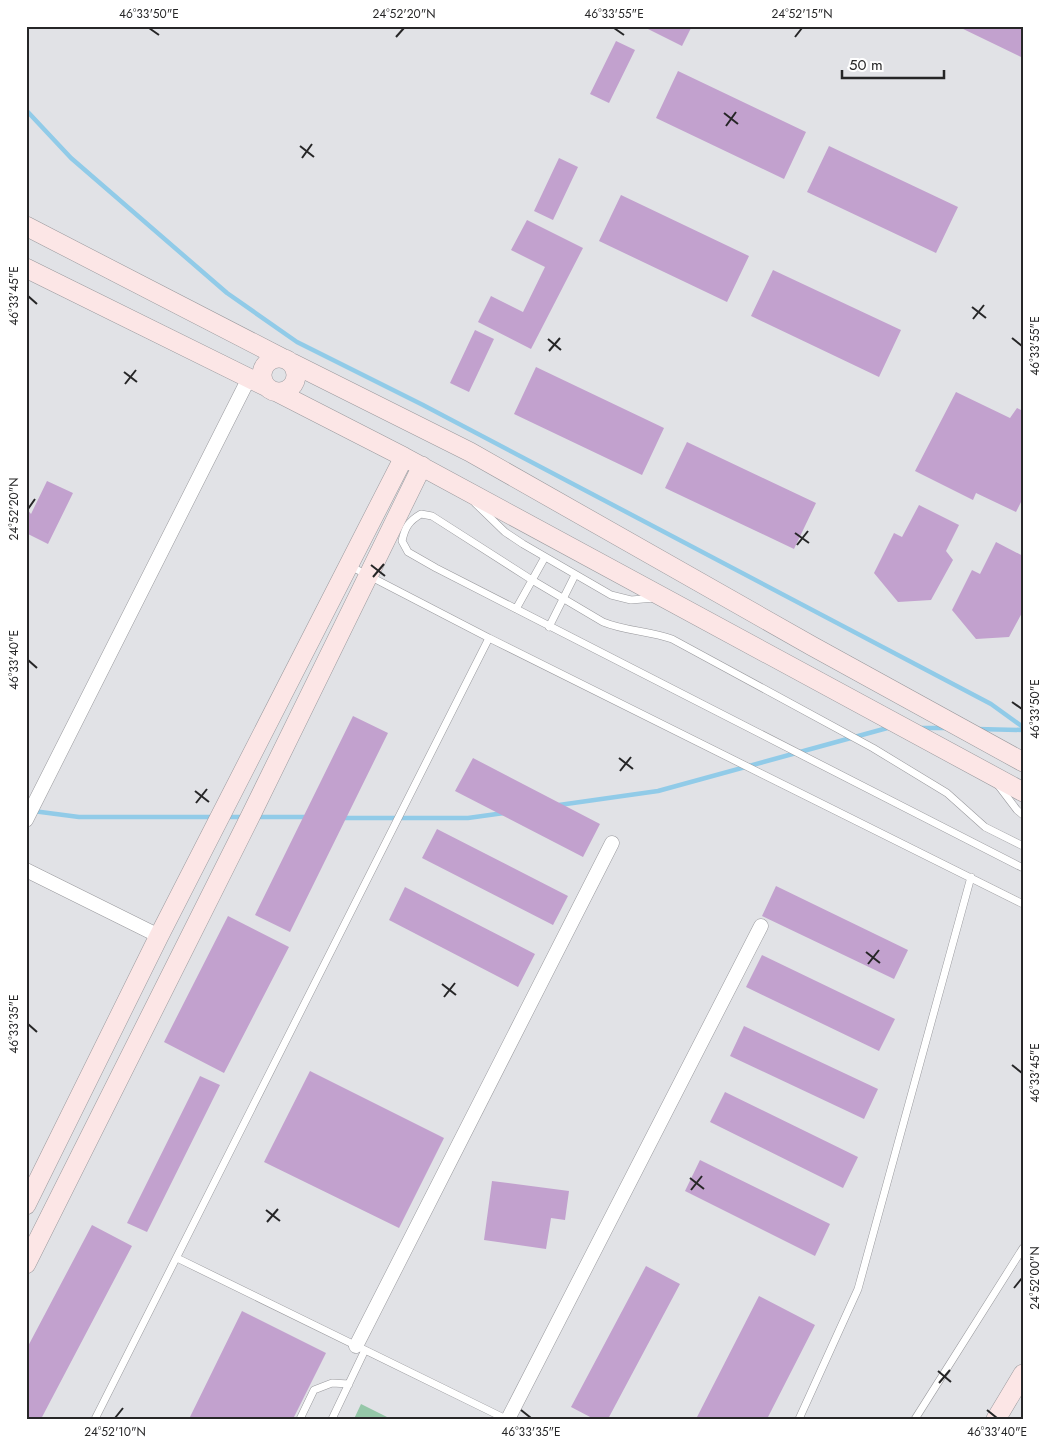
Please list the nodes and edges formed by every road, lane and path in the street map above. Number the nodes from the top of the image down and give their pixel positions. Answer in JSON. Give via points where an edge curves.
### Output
{"nodes":[{"id":1,"x":26,"y":226,"type":"edge"},
{"id":2,"x":26,"y":268,"type":"edge"},
{"id":3,"x":287,"y":360,"type":"junction"},
{"id":4,"x":248,"y":380,"type":"junction"},
{"id":5,"x":272,"y":390,"type":"junction"},
{"id":6,"x":404,"y":456,"type":"junction"},
{"id":7,"x":422,"y":466,"type":"junction"},
{"id":8,"x":452,"y":483,"type":"junction"},
{"id":9,"x":545,"y":557,"type":"junction"},
{"id":10,"x":349,"y":565,"type":"junction"},
{"id":11,"x":575,"y":575,"type":"junction"},
{"id":12,"x":369,"y":576,"type":"junction"},
{"id":13,"x":532,"y":580,"type":"junction"},
{"id":14,"x":563,"y":598,"type":"junction"},
{"id":15,"x":664,"y":598,"type":"junction"},
{"id":16,"x":516,"y":609,"type":"junction"},
{"id":17,"x":549,"y":626,"type":"junction"},
{"id":18,"x":489,"y":638,"type":"junction"},
{"id":19,"x":1023,"y":762,"type":"edge"},
{"id":20,"x":990,"y":774,"type":"junction"},
{"id":21,"x":1023,"y":792,"type":"edge"},
{"id":22,"x":1023,"y":814,"type":"edge"},
{"id":23,"x":26,"y":820,"type":"edge"},
{"id":24,"x":612,"y":843,"type":"dead end"},
{"id":25,"x":1023,"y":846,"type":"edge"},
{"id":26,"x":1023,"y":868,"type":"edge"},
{"id":27,"x":26,"y":870,"type":"edge"},
{"id":28,"x":970,"y":878,"type":"junction"},
{"id":29,"x":1023,"y":904,"type":"edge"},
{"id":30,"x":761,"y":926,"type":"dead end"},
{"id":31,"x":159,"y":936,"type":"junction"},
{"id":32,"x":26,"y":1205,"type":"edge"},
{"id":33,"x":1023,"y":1248,"type":"edge"},
{"id":34,"x":177,"y":1258,"type":"junction"},
{"id":35,"x":26,"y":1264,"type":"edge"},
{"id":36,"x":361,"y":1348,"type":"junction"},
{"id":37,"x":1023,"y":1374,"type":"edge"},
{"id":38,"x":349,"y":1384,"type":"junction"},
{"id":39,"x":95,"y":1419,"type":"edge"},
{"id":40,"x":300,"y":1419,"type":"edge"},
{"id":41,"x":332,"y":1419,"type":"edge"},
{"id":42,"x":507,"y":1419,"type":"edge"},
{"id":43,"x":799,"y":1419,"type":"edge"},
{"id":44,"x":915,"y":1419,"type":"edge"},
{"id":45,"x":996,"y":1419,"type":"edge"}],
"edges":[{"from":1,"to":3,"type":"street"},
{"from":2,"to":4,"type":"street"},
{"from":3,"to":5,"type":"street","via":[[296,368],[296,380],[288,390]]},
{"from":3,"to":5,"type":"street","via":[[272,359],[264,367],[262,378]]},
{"from":3,"to":19,"type":"street","via":[[470,452]]},
{"from":4,"to":5,"type":"street"},
{"from":4,"to":23,"type":"street"},
{"from":5,"to":6,"type":"street"},
{"from":6,"to":7,"type":"street"},
{"from":6,"to":10,"type":"street"},
{"from":7,"to":8,"type":"street"},
{"from":7,"to":12,"type":"street"},
{"from":8,"to":9,"type":"lane","via":[[505,532]]},
{"from":8,"to":15,"type":"street"},
{"from":9,"to":11,"type":"lane"},
{"from":9,"to":13,"type":"lane"},
{"from":10,"to":12,"type":"lane"},
{"from":10,"to":31,"type":"street"},
{"from":11,"to":14,"type":"lane"},
{"from":11,"to":15,"type":"lane","via":[[611,595],[631,600]]},
{"from":12,"to":18,"type":"lane"},
{"from":12,"to":35,"type":"street"},
{"from":13,"to":14,"type":"lane"},
{"from":13,"to":16,"type":"lane"},
{"from":13,"to":16,"type":"lane","via":[[432,516],[421,514],[405,529],[402,541],[408,552]]},
{"from":14,"to":17,"type":"lane"},
{"from":14,"to":25,"type":"lane","via":[[603,622],[672,639],[873,748],[947,793],[985,827]]},
{"from":15,"to":20,"type":"street"},
{"from":16,"to":17,"type":"lane"},
{"from":17,"to":26,"type":"lane"},
{"from":18,"to":28,"type":"lane"},
{"from":18,"to":34,"type":"lane"},
{"from":20,"to":21,"type":"street"},
{"from":20,"to":22,"type":"lane"},
{"from":24,"to":36,"type":"street"},
{"from":27,"to":31,"type":"street"},
{"from":28,"to":29,"type":"lane"},
{"from":28,"to":43,"type":"lane","via":[[858,1289]]},
{"from":30,"to":42,"type":"street"},
{"from":31,"to":32,"type":"street"},
{"from":33,"to":44,"type":"lane"},
{"from":34,"to":36,"type":"lane"},
{"from":34,"to":39,"type":"lane"},
{"from":36,"to":38,"type":"lane"},
{"from":36,"to":42,"type":"lane"},
{"from":37,"to":45,"type":"street"},
{"from":38,"to":40,"type":"lane","via":[[332,1383],[314,1390]]},
{"from":38,"to":41,"type":"lane"}]}
